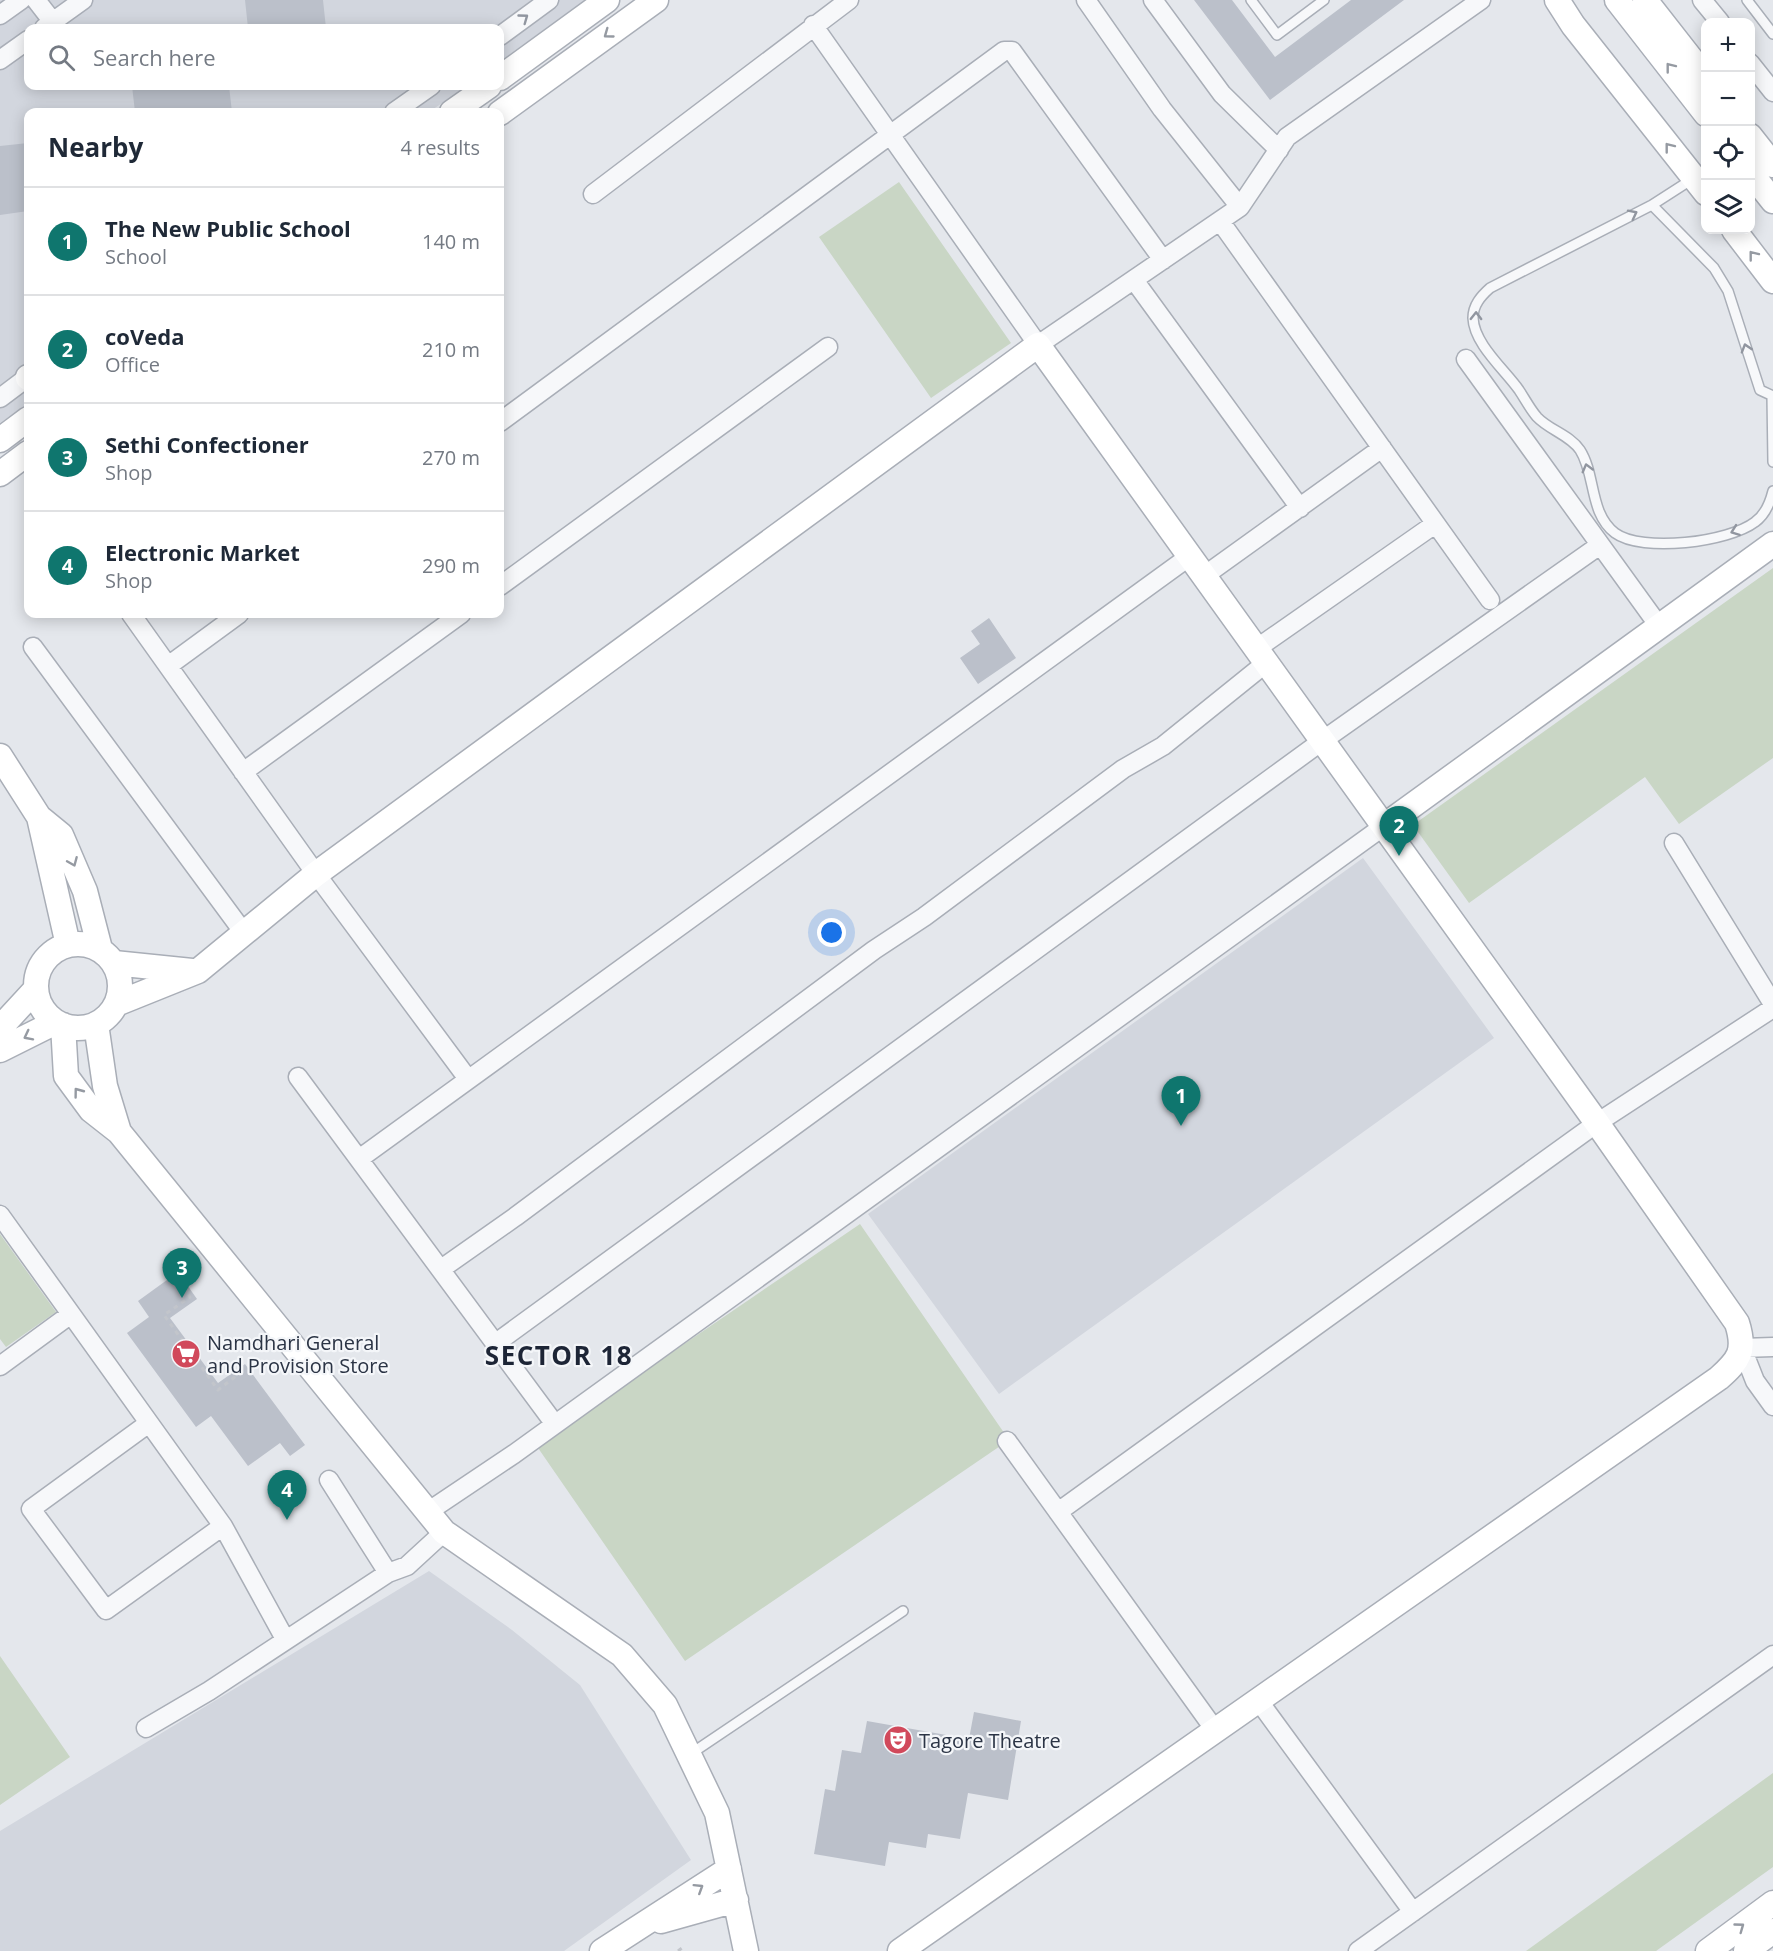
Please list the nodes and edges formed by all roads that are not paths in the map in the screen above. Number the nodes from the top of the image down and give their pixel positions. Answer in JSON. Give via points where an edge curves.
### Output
{"nodes":[{"id":1,"x":21,"y":0,"type":"edge"},
{"id":2,"x":36,"y":0,"type":"edge"},
{"id":3,"x":83,"y":0,"type":"edge"},
{"id":4,"x":549,"y":0,"type":"edge"},
{"id":5,"x":608,"y":0,"type":"edge"},
{"id":6,"x":656,"y":0,"type":"edge"},
{"id":7,"x":849,"y":0,"type":"edge"},
{"id":8,"x":1086,"y":0,"type":"edge"},
{"id":9,"x":1153,"y":0,"type":"edge"},
{"id":10,"x":1251,"y":0,"type":"edge"},
{"id":11,"x":1324,"y":0,"type":"edge"},
{"id":12,"x":1481,"y":0,"type":"edge"},
{"id":13,"x":1557,"y":0,"type":"edge"},
{"id":14,"x":1617,"y":0,"type":"edge"},
{"id":15,"x":1645,"y":0,"type":"edge"},
{"id":16,"x":1702,"y":0,"type":"edge"},
{"id":17,"x":1747,"y":0,"type":"edge"},
{"id":18,"x":0,"y":15,"type":"edge"},
{"id":19,"x":1717,"y":18,"type":"edge"},
{"id":20,"x":48,"y":24,"type":"edge"},
{"id":21,"x":49,"y":24,"type":"edge"},
{"id":22,"x":813,"y":25,"type":"junction"},
{"id":23,"x":504,"y":33,"type":"edge"},
{"id":24,"x":1773,"y":34,"type":"edge"},
{"id":25,"x":24,"y":43,"type":"edge"},
{"id":26,"x":0,"y":60,"type":"edge"},
{"id":27,"x":1755,"y":69,"type":"edge"},
{"id":28,"x":1701,"y":72,"type":"edge"},
{"id":29,"x":504,"y":75,"type":"edge"},
{"id":30,"x":425,"y":90,"type":"edge"},
{"id":31,"x":483,"y":90,"type":"edge"},
{"id":32,"x":1773,"y":92,"type":"edge"},
{"id":33,"x":400,"y":108,"type":"edge"},
{"id":34,"x":458,"y":108,"type":"edge"},
{"id":35,"x":1701,"y":108,"type":"edge"},
{"id":36,"x":504,"y":110,"type":"edge"},
{"id":37,"x":890,"y":134,"type":"junction"},
{"id":38,"x":1755,"y":142,"type":"edge"},
{"id":39,"x":1279,"y":150,"type":"junction"},
{"id":40,"x":1773,"y":165,"type":"edge"},
{"id":41,"x":1755,"y":178,"type":"edge"},
{"id":42,"x":1700,"y":185,"type":"edge"},
{"id":43,"x":593,"y":194,"type":"dead end"},
{"id":44,"x":1773,"y":201,"type":"edge"},
{"id":45,"x":1652,"y":205,"type":"junction"},
{"id":46,"x":1240,"y":207,"type":"junction"},
{"id":47,"x":1220,"y":221,"type":"junction"},
{"id":48,"x":1737,"y":234,"type":"edge"},
{"id":49,"x":1163,"y":260,"type":"junction"},
{"id":50,"x":1134,"y":280,"type":"junction"},
{"id":51,"x":1773,"y":281,"type":"edge"},
{"id":52,"x":1038,"y":345,"type":"junction"},
{"id":53,"x":828,"y":347,"type":"dead end"},
{"id":54,"x":1466,"y":359,"type":"dead end"},
{"id":55,"x":24,"y":381,"type":"edge"},
{"id":56,"x":1772,"y":396,"type":"edge"},
{"id":57,"x":0,"y":398,"type":"edge"},
{"id":58,"x":504,"y":419,"type":"edge"},
{"id":59,"x":24,"y":422,"type":"edge"},
{"id":60,"x":0,"y":440,"type":"edge"},
{"id":61,"x":1382,"y":448,"type":"junction"},
{"id":62,"x":24,"y":456,"type":"edge"},
{"id":63,"x":1773,"y":462,"type":"edge"},
{"id":64,"x":0,"y":474,"type":"edge"},
{"id":65,"x":1773,"y":492,"type":"edge"},
{"id":66,"x":1299,"y":508,"type":"junction"},
{"id":67,"x":1436,"y":524,"type":"junction"},
{"id":68,"x":1773,"y":544,"type":"edge"},
{"id":69,"x":1600,"y":545,"type":"junction"},
{"id":70,"x":1190,"y":556,"type":"junction"},
{"id":71,"x":1204,"y":576,"type":"junction"},
{"id":72,"x":504,"y":583,"type":"edge"},
{"id":73,"x":1490,"y":600,"type":"dead end"},
{"id":74,"x":133,"y":618,"type":"edge"},
{"id":75,"x":234,"y":618,"type":"edge"},
{"id":76,"x":455,"y":618,"type":"edge"},
{"id":77,"x":1659,"y":626,"type":"junction"},
{"id":78,"x":33,"y":647,"type":"dead end"},
{"id":79,"x":1261,"y":656,"type":"junction"},
{"id":80,"x":168,"y":666,"type":"junction"},
{"id":81,"x":1322,"y":741,"type":"junction"},
{"id":82,"x":0,"y":756,"type":"edge"},
{"id":83,"x":243,"y":772,"type":"junction"},
{"id":84,"x":39,"y":817,"type":"junction"},
{"id":85,"x":1384,"y":826,"type":"junction"},
{"id":86,"x":1674,"y":843,"type":"dead end"},
{"id":87,"x":316,"y":874,"type":"junction"},
{"id":88,"x":244,"y":933,"type":"junction"},
{"id":89,"x":68,"y":945,"type":"junction"},
{"id":90,"x":107,"y":956,"type":"junction"},
{"id":91,"x":198,"y":971,"type":"junction"},
{"id":92,"x":36,"y":989,"type":"junction"},
{"id":93,"x":116,"y":1004,"type":"junction"},
{"id":94,"x":1773,"y":1004,"type":"edge"},
{"id":95,"x":1773,"y":1008,"type":"edge"},
{"id":96,"x":60,"y":1023,"type":"junction"},
{"id":97,"x":96,"y":1024,"type":"junction"},
{"id":98,"x":0,"y":1028,"type":"edge"},
{"id":99,"x":0,"y":1050,"type":"edge"},
{"id":100,"x":298,"y":1077,"type":"dead end"},
{"id":101,"x":468,"y":1079,"type":"junction"},
{"id":102,"x":1597,"y":1123,"type":"junction"},
{"id":103,"x":119,"y":1132,"type":"junction"},
{"id":104,"x":359,"y":1159,"type":"junction"},
{"id":105,"x":2,"y":1224,"type":"edge"},
{"id":106,"x":441,"y":1269,"type":"junction"},
{"id":107,"x":71,"y":1314,"type":"junction"},
{"id":108,"x":496,"y":1343,"type":"junction"},
{"id":109,"x":1742,"y":1347,"type":"junction"},
{"id":110,"x":1773,"y":1347,"type":"edge"},
{"id":111,"x":0,"y":1366,"type":"edge"},
{"id":112,"x":1773,"y":1406,"type":"edge"},
{"id":113,"x":149,"y":1424,"type":"junction"},
{"id":114,"x":554,"y":1424,"type":"junction"},
{"id":115,"x":1007,"y":1441,"type":"dead end"},
{"id":116,"x":329,"y":1480,"type":"dead end"},
{"id":117,"x":429,"y":1511,"type":"junction"},
{"id":118,"x":1058,"y":1512,"type":"junction"},
{"id":119,"x":223,"y":1526,"type":"junction"},
{"id":120,"x":444,"y":1532,"type":"junction"},
{"id":121,"x":388,"y":1573,"type":"junction"},
{"id":122,"x":903,"y":1611,"type":"dead end"},
{"id":123,"x":285,"y":1639,"type":"junction"},
{"id":124,"x":1773,"y":1655,"type":"edge"},
{"id":125,"x":1258,"y":1700,"type":"junction"},
{"id":126,"x":146,"y":1728,"type":"dead end"},
{"id":127,"x":1215,"y":1730,"type":"junction"},
{"id":128,"x":689,"y":1755,"type":"junction"},
{"id":129,"x":729,"y":1869,"type":"junction"},
{"id":130,"x":736,"y":1900,"type":"junction"},
{"id":131,"x":1773,"y":1903,"type":"edge"},
{"id":132,"x":1413,"y":1912,"type":"junction"},
{"id":133,"x":633,"y":1929,"type":"junction"},
{"id":134,"x":1773,"y":1931,"type":"edge"},
{"id":135,"x":602,"y":1951,"type":"edge"},
{"id":136,"x":746,"y":1951,"type":"edge"},
{"id":137,"x":900,"y":1951,"type":"edge"},
{"id":138,"x":1358,"y":1951,"type":"edge"},
{"id":139,"x":1708,"y":1951,"type":"edge"},
{"id":140,"x":1746,"y":1951,"type":"edge"}],
"edges":[{"from":1,"to":18,"type":"street"},
{"from":2,"to":20,"type":"street"},
{"from":3,"to":21,"type":"street"},
{"from":23,"to":4,"type":"street","one_way":true},
{"from":5,"to":29,"type":"street"},
{"from":6,"to":36,"type":"street","one_way":true},
{"from":7,"to":22,"type":"street"},
{"from":8,"to":46,"type":"street","via":[[1162,109]]},
{"from":9,"to":39,"type":"street","via":[[1222,93]]},
{"from":10,"to":11,"type":"lane","via":[[1277,35]]},
{"from":12,"to":39,"type":"street","via":[[1287,137]]},
{"from":42,"to":13,"type":"street","one_way":true},
{"from":35,"to":14,"type":"street","one_way":true},
{"from":15,"to":28,"type":"street"},
{"from":16,"to":19,"type":"street"},
{"from":17,"to":24,"type":"lane"},
{"from":22,"to":37,"type":"street"},
{"from":22,"to":43,"type":"street"},
{"from":25,"to":26,"type":"street"},
{"from":27,"to":32,"type":"street"},
{"from":30,"to":33,"type":"street"},
{"from":31,"to":34,"type":"street"},
{"from":37,"to":49,"type":"street","via":[[1004,51],[1012,51]]},
{"from":37,"to":52,"type":"street"},
{"from":37,"to":58,"type":"street"},
{"from":38,"to":40,"type":"street"},
{"from":39,"to":46,"type":"street"},
{"from":41,"to":44,"type":"street"},
{"from":42,"to":45,"type":"lane"},
{"from":56,"to":45,"type":"lane","one_way":true,"via":[[1760,390],[1728,291],[1714,268]]},
{"from":65,"to":45,"type":"lane","one_way":true,"via":[[1771,502],[1754,523],[1734,532],[1688,543],[1649,544],[1615,533],[1597,507],[1580,450],[1537,417],[1478,335],[1473,318],[1478,298],[1490,288]]},
{"from":46,"to":47,"type":"street"},
{"from":47,"to":49,"type":"street"},
{"from":47,"to":61,"type":"street"},
{"from":51,"to":48,"type":"street","one_way":true},
{"from":49,"to":50,"type":"street"},
{"from":50,"to":52,"type":"street"},
{"from":50,"to":66,"type":"street"},
{"from":52,"to":70,"type":"street"},
{"from":52,"to":87,"type":"street"},
{"from":53,"to":72,"type":"street"},
{"from":54,"to":69,"type":"street"},
{"from":55,"to":57,"type":"street"},
{"from":56,"to":63,"type":"lane"},
{"from":59,"to":60,"type":"street"},
{"from":61,"to":66,"type":"street"},
{"from":61,"to":67,"type":"street"},
{"from":62,"to":64,"type":"street"},
{"from":66,"to":71,"type":"street"},
{"from":67,"to":73,"type":"street"},
{"from":67,"to":79,"type":"street"},
{"from":68,"to":77,"type":"street"},
{"from":69,"to":77,"type":"street"},
{"from":69,"to":81,"type":"street"},
{"from":70,"to":71,"type":"street"},
{"from":70,"to":101,"type":"street"},
{"from":71,"to":79,"type":"street"},
{"from":74,"to":80,"type":"street"},
{"from":75,"to":80,"type":"street"},
{"from":76,"to":83,"type":"street"},
{"from":77,"to":85,"type":"street"},
{"from":78,"to":88,"type":"street"},
{"from":79,"to":81,"type":"street"},
{"from":79,"to":106,"type":"street","via":[[1163,746],[1123,769]]},
{"from":80,"to":83,"type":"street"},
{"from":81,"to":85,"type":"street"},
{"from":81,"to":108,"type":"street"},
{"from":82,"to":84,"type":"street"},
{"from":83,"to":87,"type":"street"},
{"from":84,"to":89,"type":"street"},
{"from":84,"to":90,"type":"street","one_way":true,"via":[[61,835]]},
{"from":85,"to":102,"type":"street"},
{"from":85,"to":114,"type":"street"},
{"from":86,"to":94,"type":"street"},
{"from":87,"to":88,"type":"street"},
{"from":87,"to":101,"type":"street"},
{"from":88,"to":91,"type":"street"},
{"from":89,"to":90,"type":"street","via":[[90,945]]},
{"from":89,"to":92,"type":"street","via":[[57,949],[40,966]]},
{"from":90,"to":91,"type":"street"},
{"from":90,"to":93,"type":"street","via":[[120,983]]},
{"from":91,"to":93,"type":"street"},
{"from":92,"to":96,"type":"street","via":[[39,1002]]},
{"from":92,"to":98,"type":"street"},
{"from":93,"to":97,"type":"street"},
{"from":95,"to":102,"type":"street"},
{"from":96,"to":97,"type":"street","via":[[86,1027]]},
{"from":96,"to":99,"type":"street","one_way":true},
{"from":103,"to":96,"type":"street","one_way":true,"via":[[91,1110],[66,1076]]},
{"from":97,"to":103,"type":"street","via":[[105,1086]]},
{"from":100,"to":104,"type":"street"},
{"from":101,"to":104,"type":"street"},
{"from":102,"to":109,"type":"street","via":[[1737,1323]]},
{"from":102,"to":118,"type":"street"},
{"from":103,"to":117,"type":"street"},
{"from":104,"to":106,"type":"street"},
{"from":105,"to":107,"type":"street"},
{"from":106,"to":108,"type":"street"},
{"from":107,"to":111,"type":"street"},
{"from":107,"to":113,"type":"street"},
{"from":108,"to":114,"type":"street"},
{"from":109,"to":110,"type":"street"},
{"from":109,"to":112,"type":"street","via":[[1755,1381]]},
{"from":109,"to":125,"type":"street","via":[[1734,1364],[1719,1378]]},
{"from":113,"to":119,"type":"street"},
{"from":113,"to":119,"type":"street","via":[[31,1509],[106,1610]]},
{"from":114,"to":117,"type":"street"},
{"from":115,"to":118,"type":"street"},
{"from":116,"to":121,"type":"street"},
{"from":117,"to":120,"type":"street"},
{"from":118,"to":127,"type":"street"},
{"from":119,"to":123,"type":"street"},
{"from":120,"to":121,"type":"street","via":[[406,1566]]},
{"from":120,"to":128,"type":"street","via":[[622,1655],[665,1705]]},
{"from":121,"to":123,"type":"street"},
{"from":122,"to":128,"type":"lane"},
{"from":123,"to":126,"type":"street"},
{"from":124,"to":132,"type":"street"},
{"from":125,"to":127,"type":"street"},
{"from":125,"to":132,"type":"street"},
{"from":127,"to":137,"type":"street"},
{"from":128,"to":129,"type":"street","via":[[717,1813]]},
{"from":129,"to":130,"type":"street"},
{"from":133,"to":129,"type":"street","one_way":true},
{"from":130,"to":133,"type":"street"},
{"from":130,"to":136,"type":"street"},
{"from":139,"to":131,"type":"street","one_way":true},
{"from":132,"to":138,"type":"street"},
{"from":133,"to":135,"type":"street"},
{"from":134,"to":140,"type":"street"}]}
